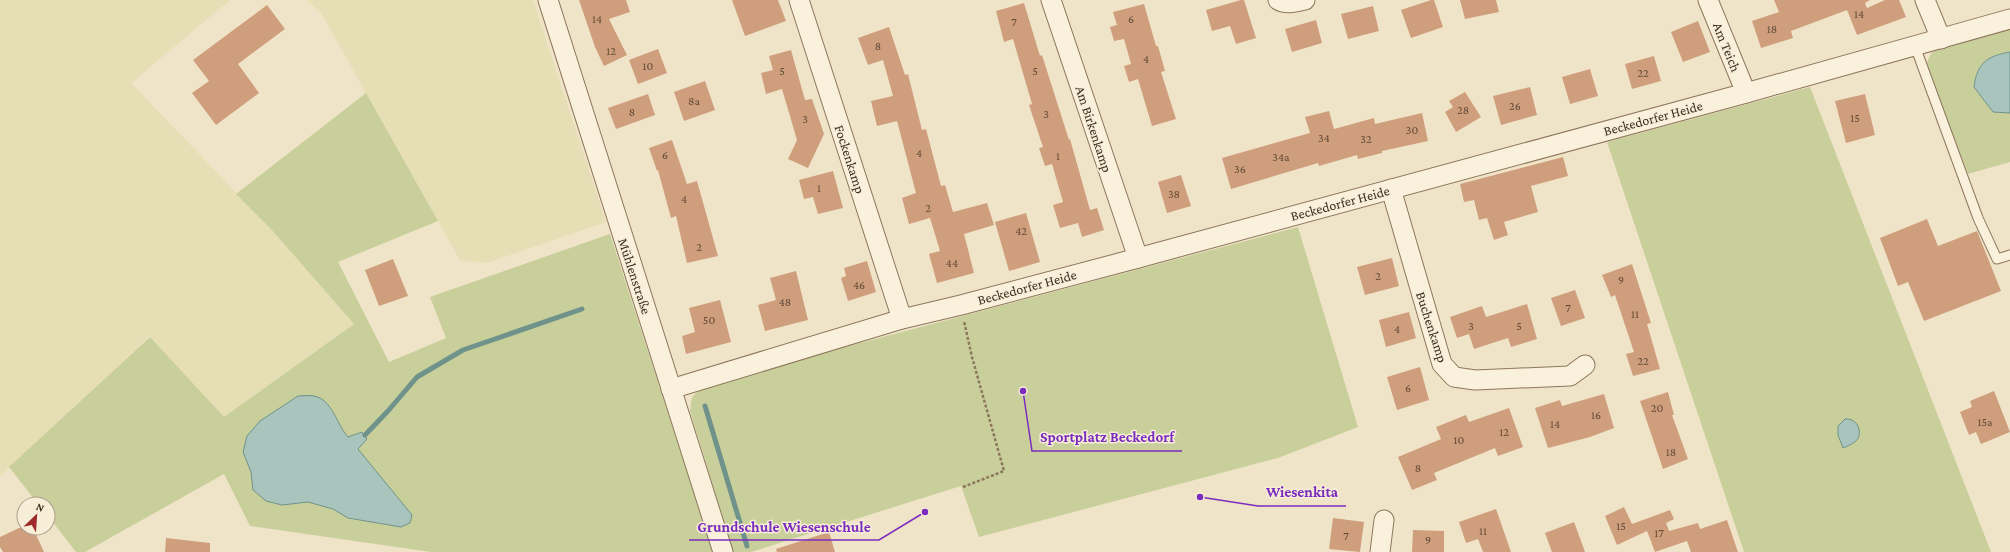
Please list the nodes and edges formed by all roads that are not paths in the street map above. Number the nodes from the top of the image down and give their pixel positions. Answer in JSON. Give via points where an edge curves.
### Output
{"nodes":[{"id":1,"x":548,"y":0,"type":"edge"},
{"id":2,"x":799,"y":0,"type":"edge"},
{"id":3,"x":1051,"y":0,"type":"edge"},
{"id":4,"x":1278,"y":0,"type":"edge"},
{"id":5,"x":1305,"y":0,"type":"edge"},
{"id":6,"x":1708,"y":0,"type":"edge"},
{"id":7,"x":1925,"y":0,"type":"edge"},
{"id":8,"x":2010,"y":19,"type":"edge"},
{"id":9,"x":1941,"y":39,"type":"junction"},
{"id":10,"x":1915,"y":46,"type":"junction"},
{"id":11,"x":1746,"y":93,"type":"junction"},
{"id":12,"x":1391,"y":190,"type":"junction"},
{"id":13,"x":2010,"y":255,"type":"edge"},
{"id":14,"x":1138,"y":258,"type":"junction"},
{"id":15,"x":902,"y":319,"type":"junction"},
{"id":16,"x":1585,"y":366,"type":"dead end"},
{"id":17,"x":671,"y":389,"type":"junction"},
{"id":18,"x":1384,"y":520,"type":"dead end"},
{"id":19,"x":723,"y":552,"type":"edge"},
{"id":20,"x":1380,"y":552,"type":"edge"}],
"edges":[{"from":1,"to":17,"type":"street","name":"Mühlenstraße"},
{"from":2,"to":15,"type":"street","name":"Fockenkamp"},
{"from":3,"to":14,"type":"street","name":"Am Birkenkamp"},
{"from":4,"to":5,"type":"street","via":[[1294,3]]},
{"from":6,"to":11,"type":"street","name":"Am Teich"},
{"from":7,"to":9,"type":"street"},
{"from":8,"to":9,"type":"street","name":"Beckedorfer Heide"},
{"from":9,"to":10,"type":"street","name":"Beckedorfer Heide"},
{"from":10,"to":11,"type":"street","name":"Beckedorfer Heide"},
{"from":10,"to":13,"type":"lane","via":[[1982,225],[1998,259]]},
{"from":11,"to":12,"type":"street","name":"Beckedorfer Heide"},
{"from":12,"to":14,"type":"street","name":"Beckedorfer Heide"},
{"from":12,"to":16,"type":"street","name":"Buchenkamp","via":[[1442,364],[1454,377],[1474,380],[1570,376]]},
{"from":14,"to":15,"type":"street","name":"Beckedorfer Heide"},
{"from":15,"to":17,"type":"street","name":"Beckedorfer Heide"},
{"from":17,"to":19,"type":"street","name":"Mühlenstraße"},
{"from":18,"to":20,"type":"street"}]}
